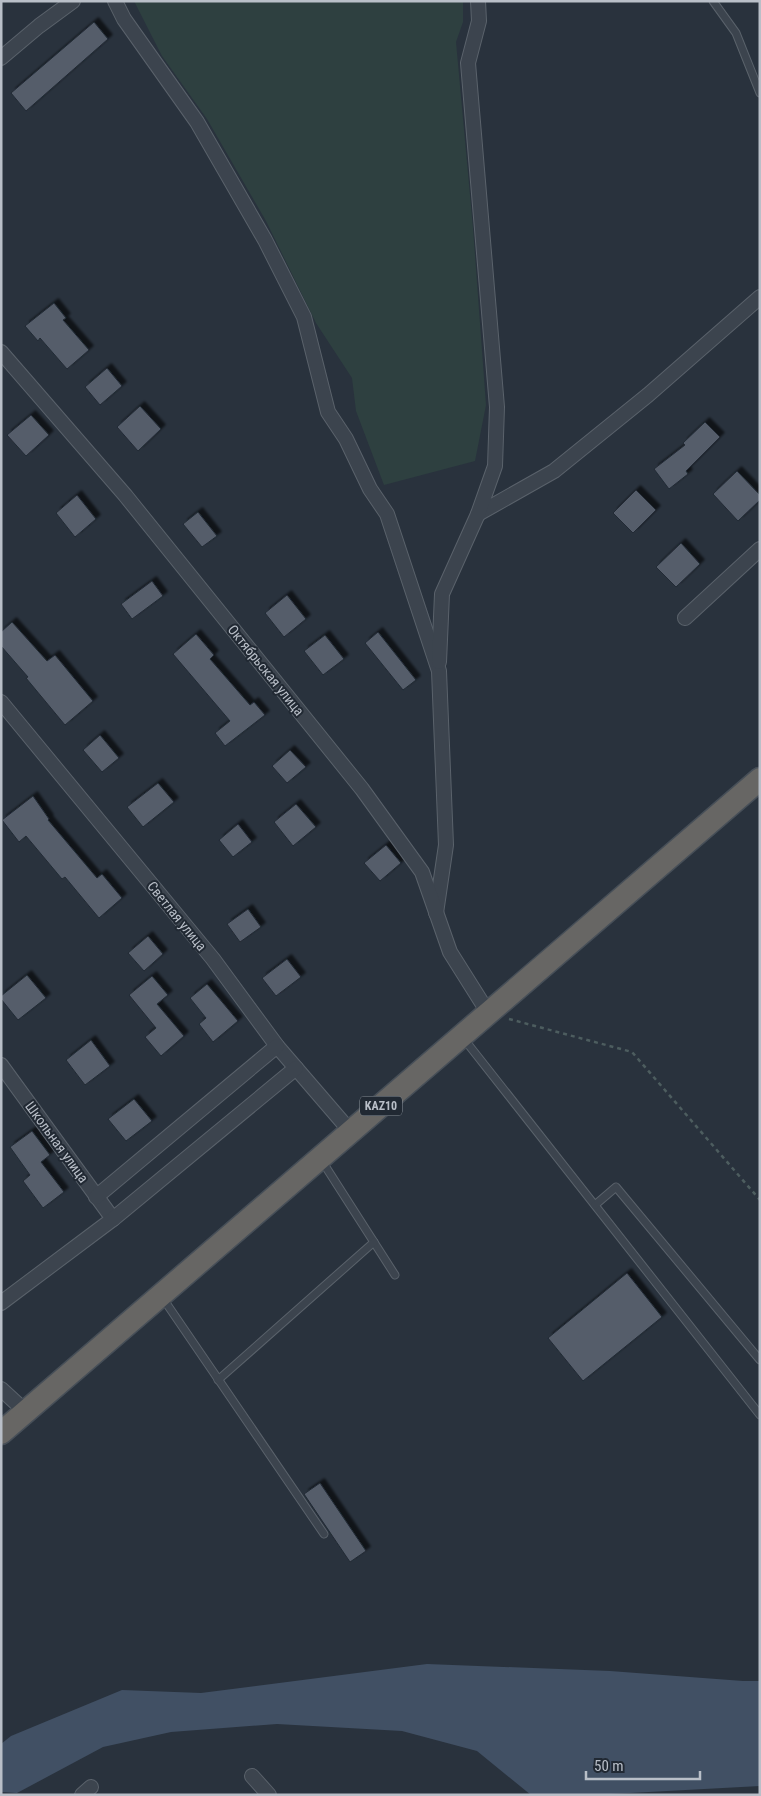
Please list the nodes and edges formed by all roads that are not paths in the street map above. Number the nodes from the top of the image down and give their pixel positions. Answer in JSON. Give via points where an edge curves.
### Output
{"nodes":[{"id":1,"x":73,"y":1,"type":"edge"},
{"id":2,"x":115,"y":1,"type":"edge"},
{"id":3,"x":478,"y":1,"type":"edge"},
{"id":4,"x":713,"y":1,"type":"edge"},
{"id":5,"x":1,"y":58,"type":"edge"},
{"id":6,"x":760,"y":93,"type":"edge"},
{"id":7,"x":760,"y":297,"type":"edge"},
{"id":8,"x":1,"y":352,"type":"edge"},
{"id":9,"x":478,"y":514,"type":"junction"},
{"id":10,"x":760,"y":549,"type":"edge"},
{"id":11,"x":685,"y":618,"type":"dead end"},
{"id":12,"x":439,"y":671,"type":"junction"},
{"id":13,"x":1,"y":702,"type":"edge"},
{"id":14,"x":760,"y":779,"type":"edge"},
{"id":15,"x":436,"y":913,"type":"junction"},
{"id":16,"x":488,"y":1014,"type":"junction"},
{"id":17,"x":462,"y":1037,"type":"junction"},
{"id":18,"x":277,"y":1046,"type":"junction"},
{"id":19,"x":1,"y":1064,"type":"edge"},
{"id":20,"x":296,"y":1068,"type":"junction"},
{"id":21,"x":351,"y":1132,"type":"junction"},
{"id":22,"x":320,"y":1158,"type":"junction"},
{"id":23,"x":96,"y":1197,"type":"junction"},
{"id":24,"x":595,"y":1205,"type":"junction"},
{"id":25,"x":113,"y":1219,"type":"junction"},
{"id":26,"x":374,"y":1242,"type":"junction"},
{"id":27,"x":396,"y":1275,"type":"dead end"},
{"id":28,"x":161,"y":1294,"type":"junction"},
{"id":29,"x":1,"y":1303,"type":"edge"},
{"id":30,"x":760,"y":1360,"type":"edge"},
{"id":31,"x":218,"y":1380,"type":"junction"},
{"id":32,"x":1,"y":1389,"type":"edge"},
{"id":33,"x":26,"y":1412,"type":"junction"},
{"id":34,"x":760,"y":1415,"type":"edge"},
{"id":35,"x":1,"y":1433,"type":"edge"},
{"id":36,"x":324,"y":1534,"type":"dead end"},
{"id":37,"x":252,"y":1776,"type":"dead end"},
{"id":38,"x":269,"y":1795,"type":"edge"}],
"edges":[{"from":1,"to":5,"type":"street"},
{"from":2,"to":12,"type":"street","via":[[124,19],[197,122],[265,240],[304,317],[328,412],[387,514]]},
{"from":3,"to":9,"type":"street","via":[[479,21],[468,63],[497,408],[495,466]]},
{"from":4,"to":6,"type":"lane","via":[[736,33]]},
{"from":7,"to":9,"type":"street","via":[[648,396],[554,471]]},
{"from":8,"to":15,"type":"street","name":"Октябрьская улица","via":[[125,495],[362,789],[422,872]]},
{"from":9,"to":12,"type":"street","via":[[442,594]]},
{"from":10,"to":11,"type":"street"},
{"from":12,"to":15,"type":"street","via":[[446,845]]},
{"from":13,"to":18,"type":"street","name":"Светлая улица","via":[[213,959]]},
{"from":14,"to":16,"type":"highway","number":"KAZ10"},
{"from":15,"to":16,"type":"street","name":"Октябрьская улица","via":[[450,952]]},
{"from":16,"to":17,"type":"highway","number":"KAZ10"},
{"from":17,"to":21,"type":"highway","number":"KAZ10"},
{"from":17,"to":24,"type":"lane"},
{"from":18,"to":20,"type":"street","name":"Светлая улица"},
{"from":18,"to":23,"type":"street"},
{"from":19,"to":23,"type":"street","name":"Школьная улица"},
{"from":20,"to":21,"type":"street","name":"Светлая улица"},
{"from":20,"to":25,"type":"street"},
{"from":21,"to":22,"type":"highway","number":"KAZ10"},
{"from":22,"to":26,"type":"lane"},
{"from":22,"to":28,"type":"highway","number":"KAZ10"},
{"from":23,"to":25,"type":"street","name":"Школьная улица"},
{"from":24,"to":30,"type":"lane","via":[[616,1187]]},
{"from":24,"to":34,"type":"lane"},
{"from":25,"to":29,"type":"street"},
{"from":26,"to":27,"type":"lane"},
{"from":26,"to":31,"type":"lane"},
{"from":28,"to":31,"type":"lane"},
{"from":28,"to":33,"type":"highway","number":"KAZ10"},
{"from":31,"to":36,"type":"lane"},
{"from":32,"to":33,"type":"street"},
{"from":33,"to":35,"type":"highway","number":"KAZ10"},
{"from":37,"to":38,"type":"street"}]}
